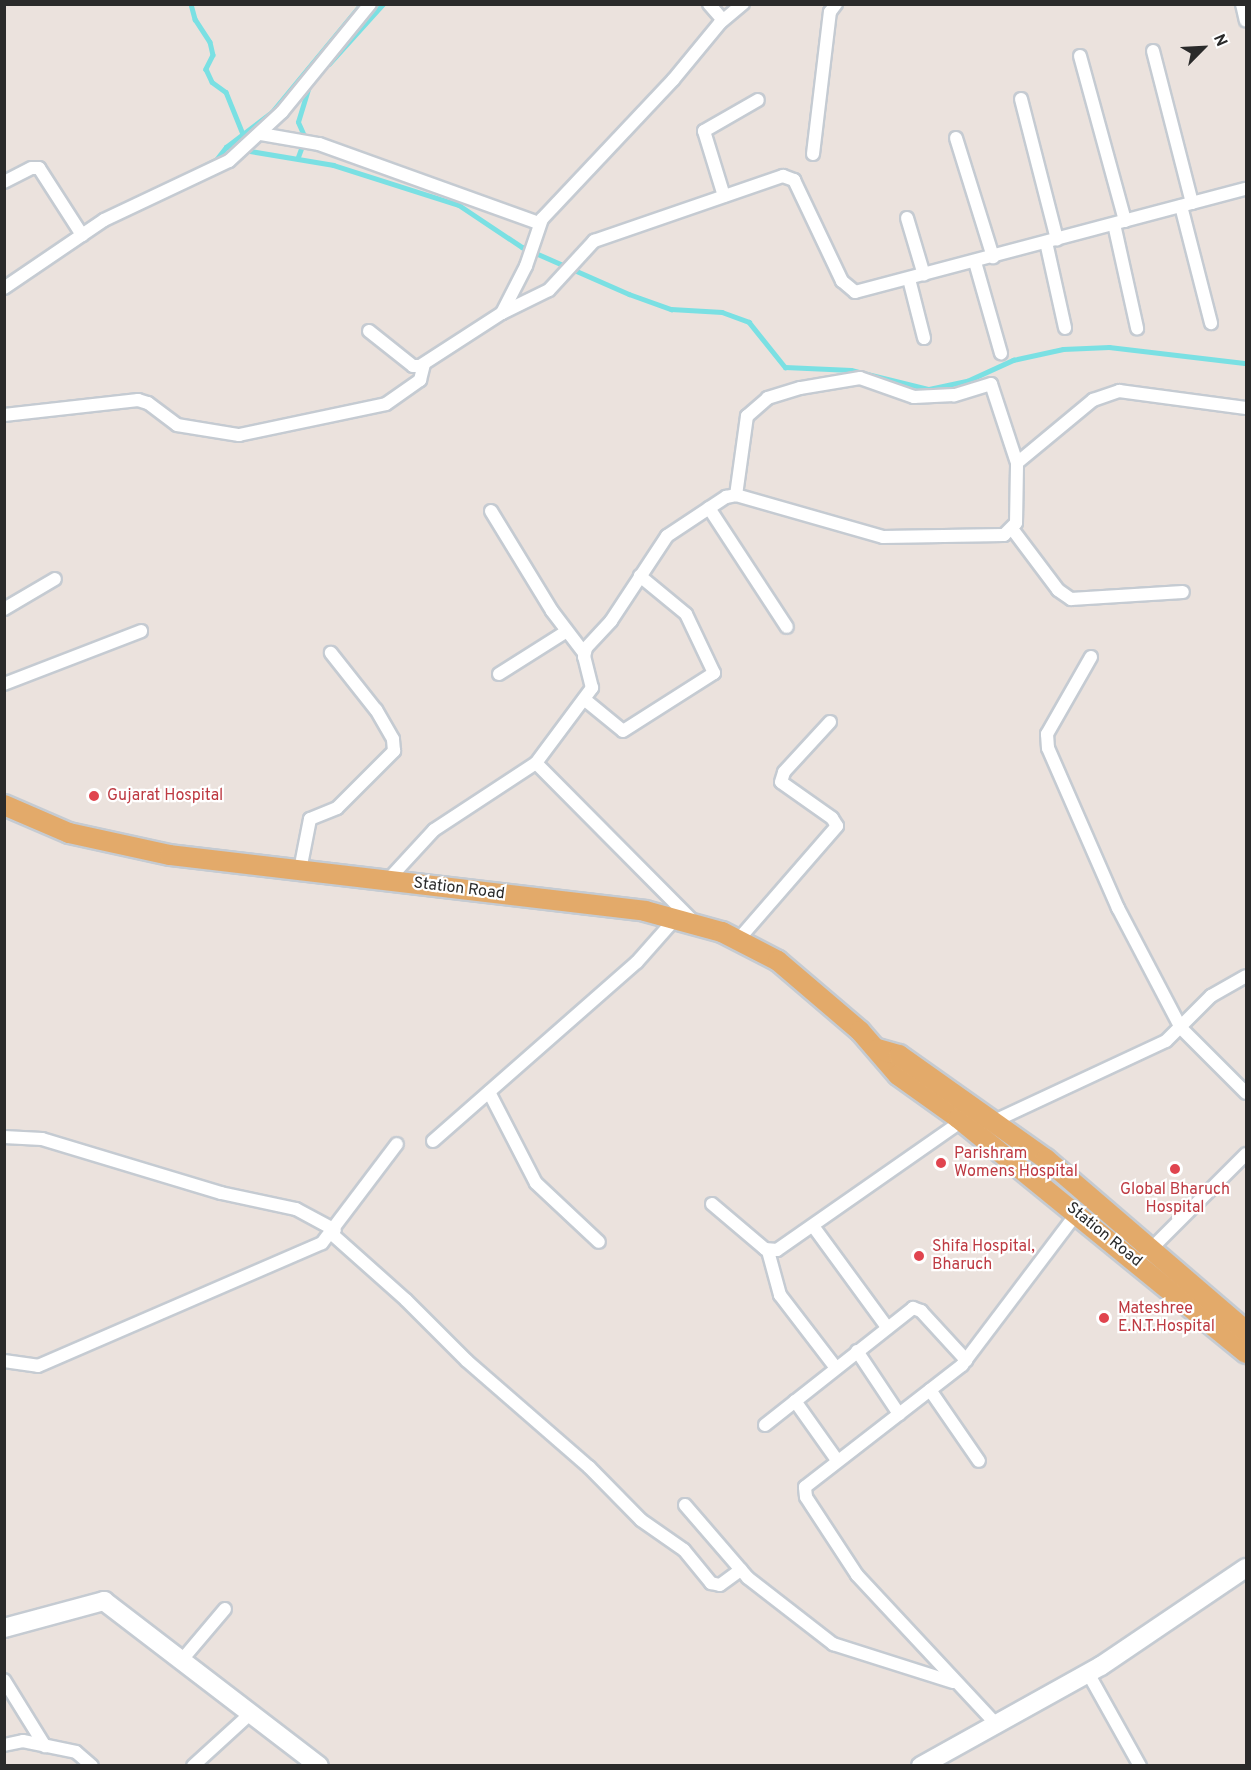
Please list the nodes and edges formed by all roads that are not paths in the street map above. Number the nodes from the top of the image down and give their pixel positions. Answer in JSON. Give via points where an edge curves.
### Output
{"nodes":[{"id":1,"x":370,"y":4,"type":"edge"},
{"id":2,"x":709,"y":4,"type":"edge"},
{"id":3,"x":743,"y":4,"type":"edge"},
{"id":4,"x":1242,"y":4,"type":"edge"},
{"id":5,"x":835,"y":5,"type":"edge"},
{"id":6,"x":723,"y":20,"type":"junction"},
{"id":7,"x":1246,"y":21,"type":"edge"},
{"id":8,"x":1153,"y":51,"type":"dead end"},
{"id":9,"x":1080,"y":56,"type":"dead end"},
{"id":10,"x":1021,"y":99,"type":"dead end"},
{"id":11,"x":758,"y":100,"type":"dead end"},
{"id":12,"x":261,"y":134,"type":"junction"},
{"id":13,"x":956,"y":138,"type":"dead end"},
{"id":14,"x":813,"y":154,"type":"dead end"},
{"id":15,"x":4,"y":182,"type":"edge"},
{"id":16,"x":1246,"y":189,"type":"edge"},
{"id":17,"x":724,"y":196,"type":"junction"},
{"id":18,"x":1186,"y":205,"type":"junction"},
{"id":19,"x":907,"y":218,"type":"dead end"},
{"id":20,"x":539,"y":223,"type":"junction"},
{"id":21,"x":1119,"y":223,"type":"junction"},
{"id":22,"x":82,"y":235,"type":"junction"},
{"id":23,"x":1051,"y":241,"type":"junction"},
{"id":24,"x":993,"y":256,"type":"junction"},
{"id":25,"x":975,"y":261,"type":"junction"},
{"id":26,"x":924,"y":275,"type":"junction"},
{"id":27,"x":909,"y":279,"type":"junction"},
{"id":28,"x":4,"y":288,"type":"edge"},
{"id":29,"x":502,"y":313,"type":"junction"},
{"id":30,"x":1211,"y":323,"type":"dead end"},
{"id":31,"x":1065,"y":328,"type":"dead end"},
{"id":32,"x":1137,"y":328,"type":"dead end"},
{"id":33,"x":369,"y":331,"type":"dead end"},
{"id":34,"x":924,"y":338,"type":"dead end"},
{"id":35,"x":1001,"y":353,"type":"dead end"},
{"id":36,"x":424,"y":364,"type":"junction"},
{"id":37,"x":1246,"y":408,"type":"edge"},
{"id":38,"x":4,"y":415,"type":"edge"},
{"id":39,"x":1017,"y":463,"type":"junction"},
{"id":40,"x":736,"y":495,"type":"junction"},
{"id":41,"x":709,"y":508,"type":"junction"},
{"id":42,"x":491,"y":511,"type":"dead end"},
{"id":43,"x":1013,"y":530,"type":"junction"},
{"id":44,"x":640,"y":576,"type":"junction"},
{"id":45,"x":56,"y":579,"type":"dead end"},
{"id":46,"x":1183,"y":592,"type":"dead end"},
{"id":47,"x":4,"y":609,"type":"edge"},
{"id":48,"x":787,"y":627,"type":"dead end"},
{"id":49,"x":141,"y":631,"type":"dead end"},
{"id":50,"x":567,"y":631,"type":"junction"},
{"id":51,"x":331,"y":653,"type":"dead end"},
{"id":52,"x":584,"y":653,"type":"junction"},
{"id":53,"x":1091,"y":657,"type":"dead end"},
{"id":54,"x":499,"y":674,"type":"dead end"},
{"id":55,"x":4,"y":684,"type":"edge"},
{"id":56,"x":584,"y":699,"type":"junction"},
{"id":57,"x":830,"y":722,"type":"dead end"},
{"id":58,"x":536,"y":763,"type":"junction"},
{"id":59,"x":4,"y":805,"type":"edge"},
{"id":60,"x":300,"y":870,"type":"junction"},
{"id":61,"x":387,"y":880,"type":"junction"},
{"id":62,"x":675,"y":919,"type":"junction"},
{"id":63,"x":697,"y":925,"type":"junction"},
{"id":64,"x":738,"y":940,"type":"junction"},
{"id":65,"x":1246,"y":976,"type":"edge"},
{"id":66,"x":1181,"y":1028,"type":"junction"},
{"id":67,"x":878,"y":1049,"type":"junction"},
{"id":68,"x":489,"y":1092,"type":"junction"},
{"id":69,"x":1246,"y":1093,"type":"edge"},
{"id":70,"x":962,"y":1121,"type":"junction"},
{"id":71,"x":986,"y":1128,"type":"junction"},
{"id":72,"x":4,"y":1137,"type":"edge"},
{"id":73,"x":433,"y":1141,"type":"dead end"},
{"id":74,"x":398,"y":1143,"type":"dead end"},
{"id":75,"x":1246,"y":1154,"type":"edge"},
{"id":76,"x":712,"y":1204,"type":"dead end"},
{"id":77,"x":1077,"y":1213,"type":"junction"},
{"id":78,"x":813,"y":1226,"type":"junction"},
{"id":79,"x":334,"y":1231,"type":"junction"},
{"id":80,"x":599,"y":1242,"type":"dead end"},
{"id":81,"x":1152,"y":1248,"type":"junction"},
{"id":82,"x":768,"y":1251,"type":"junction"},
{"id":83,"x":887,"y":1327,"type":"junction"},
{"id":84,"x":1246,"y":1331,"type":"edge"},
{"id":85,"x":857,"y":1351,"type":"junction"},
{"id":86,"x":1246,"y":1353,"type":"edge"},
{"id":87,"x":966,"y":1360,"type":"junction"},
{"id":88,"x":4,"y":1361,"type":"edge"},
{"id":89,"x":836,"y":1368,"type":"junction"},
{"id":90,"x":930,"y":1390,"type":"junction"},
{"id":91,"x":795,"y":1401,"type":"junction"},
{"id":92,"x":899,"y":1414,"type":"junction"},
{"id":93,"x":765,"y":1425,"type":"dead end"},
{"id":94,"x":837,"y":1460,"type":"junction"},
{"id":95,"x":980,"y":1461,"type":"dead end"},
{"id":96,"x":685,"y":1504,"type":"dead end"},
{"id":97,"x":1246,"y":1568,"type":"edge"},
{"id":98,"x":741,"y":1570,"type":"junction"},
{"id":99,"x":225,"y":1609,"type":"dead end"},
{"id":100,"x":4,"y":1628,"type":"edge"},
{"id":101,"x":181,"y":1661,"type":"junction"},
{"id":102,"x":1089,"y":1673,"type":"junction"},
{"id":103,"x":4,"y":1680,"type":"edge"},
{"id":104,"x":954,"y":1682,"type":"junction"},
{"id":105,"x":250,"y":1714,"type":"junction"},
{"id":106,"x":996,"y":1724,"type":"junction"},
{"id":107,"x":4,"y":1745,"type":"edge"},
{"id":108,"x":45,"y":1746,"type":"junction"},
{"id":109,"x":92,"y":1766,"type":"edge"},
{"id":110,"x":193,"y":1766,"type":"edge"},
{"id":111,"x":320,"y":1766,"type":"edge"},
{"id":112,"x":921,"y":1766,"type":"edge"},
{"id":113,"x":1140,"y":1766,"type":"edge"}],
"edges":[{"from":1,"to":12,"type":"street"},
{"from":2,"to":6,"type":"street"},
{"from":3,"to":6,"type":"street"},
{"from":4,"to":7,"type":"street"},
{"from":5,"to":14,"type":"street","via":[[830,12]]},
{"from":6,"to":20,"type":"street","via":[[674,80]]},
{"from":8,"to":18,"type":"street"},
{"from":9,"to":21,"type":"street"},
{"from":10,"to":23,"type":"street"},
{"from":11,"to":17,"type":"street","via":[[704,131]]},
{"from":12,"to":20,"type":"street","via":[[319,144]]},
{"from":12,"to":22,"type":"street","via":[[229,161],[104,220]]},
{"from":13,"to":24,"type":"street"},
{"from":15,"to":22,"type":"street","via":[[39,168]]},
{"from":16,"to":18,"type":"street"},
{"from":17,"to":27,"type":"street","via":[[790,176],[848,289],[866,291]]},
{"from":17,"to":29,"type":"street","via":[[599,239],[549,290]]},
{"from":18,"to":21,"type":"street"},
{"from":18,"to":30,"type":"street"},
{"from":19,"to":26,"type":"street"},
{"from":20,"to":29,"type":"street","via":[[525,266]]},
{"from":21,"to":23,"type":"street"},
{"from":21,"to":32,"type":"street"},
{"from":22,"to":28,"type":"street"},
{"from":23,"to":24,"type":"street"},
{"from":23,"to":31,"type":"street"},
{"from":24,"to":25,"type":"street"},
{"from":25,"to":26,"type":"street"},
{"from":25,"to":35,"type":"street"},
{"from":26,"to":27,"type":"street"},
{"from":27,"to":34,"type":"street"},
{"from":29,"to":36,"type":"street"},
{"from":33,"to":36,"type":"street","via":[[413,366]]},
{"from":36,"to":38,"type":"street","via":[[420,380],[386,404],[239,435],[177,425],[143,401]]},
{"from":37,"to":39,"type":"street","via":[[1119,391],[1093,400]]},
{"from":39,"to":40,"type":"street","via":[[992,384],[954,395],[914,397],[860,378],[778,395],[747,416]]},
{"from":39,"to":43,"type":"street"},
{"from":40,"to":41,"type":"street"},
{"from":40,"to":43,"type":"street","via":[[883,537],[1004,535]]},
{"from":41,"to":44,"type":"street","via":[[667,536]]},
{"from":41,"to":48,"type":"street"},
{"from":42,"to":50,"type":"street"},
{"from":43,"to":46,"type":"street","via":[[1058,590],[1071,598]]},
{"from":44,"to":52,"type":"street","via":[[611,621]]},
{"from":44,"to":56,"type":"street","via":[[686,614],[714,673],[622,731]]},
{"from":45,"to":47,"type":"street"},
{"from":49,"to":55,"type":"street"},
{"from":50,"to":52,"type":"street"},
{"from":50,"to":54,"type":"street"},
{"from":51,"to":60,"type":"street","via":[[376,710],[393,739],[394,751],[337,808],[310,819]]},
{"from":52,"to":56,"type":"street","via":[[593,682]]},
{"from":53,"to":66,"type":"street","via":[[1047,734],[1048,748],[1118,908]]},
{"from":56,"to":58,"type":"street"},
{"from":57,"to":64,"type":"street","via":[[784,772],[780,782],[832,818],[837,826]]},
{"from":58,"to":61,"type":"street","via":[[434,830]]},
{"from":58,"to":63,"type":"street"},
{"from":59,"to":60,"type":"main road","name":"Station Road","via":[[69,833],[170,855]]},
{"from":60,"to":61,"type":"main road","name":"Station Road"},
{"from":61,"to":62,"type":"main road","name":"Station Road","via":[[645,911]]},
{"from":62,"to":63,"type":"main road","name":"Station Road"},
{"from":62,"to":68,"type":"street","via":[[637,962]]},
{"from":63,"to":64,"type":"main road","name":"Station Road"},
{"from":64,"to":67,"type":"main road","name":"Station Road","via":[[778,961]]},
{"from":65,"to":66,"type":"street","via":[[1217,991]]},
{"from":66,"to":69,"type":"street"},
{"from":66,"to":71,"type":"street","via":[[1166,1041]]},
{"from":67,"to":70,"type":"main road","name":"Station Road","via":[[894,1071]]},
{"from":67,"to":71,"type":"main road","name":"Station Road","via":[[899,1055]]},
{"from":68,"to":73,"type":"street"},
{"from":68,"to":80,"type":"street","via":[[542,1192]]},
{"from":70,"to":71,"type":"main road","name":"Station Road"},
{"from":70,"to":78,"type":"street"},
{"from":71,"to":77,"type":"main road","name":"Station Road"},
{"from":71,"to":81,"type":"main road","name":"Station Road","via":[[1046,1159]]},
{"from":72,"to":79,"type":"street","via":[[42,1139],[222,1193],[296,1209]]},
{"from":74,"to":79,"type":"street"},
{"from":75,"to":81,"type":"street"},
{"from":76,"to":82,"type":"street"},
{"from":77,"to":86,"type":"main road","name":"Station Road"},
{"from":77,"to":87,"type":"street"},
{"from":78,"to":82,"type":"street","via":[[783,1248]]},
{"from":78,"to":83,"type":"street"},
{"from":79,"to":88,"type":"street","via":[[322,1243],[45,1363],[25,1367]]},
{"from":79,"to":98,"type":"street","via":[[467,1361],[589,1467],[641,1520],[684,1550],[711,1583],[720,1585]]},
{"from":81,"to":84,"type":"main road","name":"Station Road"},
{"from":82,"to":89,"type":"street","via":[[780,1295]]},
{"from":83,"to":85,"type":"street"},
{"from":83,"to":87,"type":"street","via":[[910,1309],[917,1309]]},
{"from":85,"to":89,"type":"street"},
{"from":85,"to":92,"type":"street"},
{"from":87,"to":90,"type":"street"},
{"from":89,"to":91,"type":"street"},
{"from":90,"to":92,"type":"street"},
{"from":90,"to":95,"type":"street"},
{"from":91,"to":93,"type":"street"},
{"from":91,"to":94,"type":"street"},
{"from":92,"to":94,"type":"street"},
{"from":94,"to":104,"type":"street","via":[[807,1483],[806,1497],[857,1575]]},
{"from":96,"to":98,"type":"street"},
{"from":97,"to":102,"type":"street"},
{"from":98,"to":104,"type":"street","via":[[833,1644]]},
{"from":99,"to":101,"type":"street"},
{"from":100,"to":101,"type":"street","via":[[104,1601]]},
{"from":101,"to":105,"type":"street"},
{"from":102,"to":106,"type":"street"},
{"from":102,"to":113,"type":"street"},
{"from":103,"to":108,"type":"street"},
{"from":104,"to":106,"type":"street"},
{"from":105,"to":110,"type":"street"},
{"from":105,"to":111,"type":"street"},
{"from":106,"to":112,"type":"street"},
{"from":107,"to":108,"type":"street","via":[[23,1741]]},
{"from":108,"to":109,"type":"street","via":[[76,1752]]}]}
